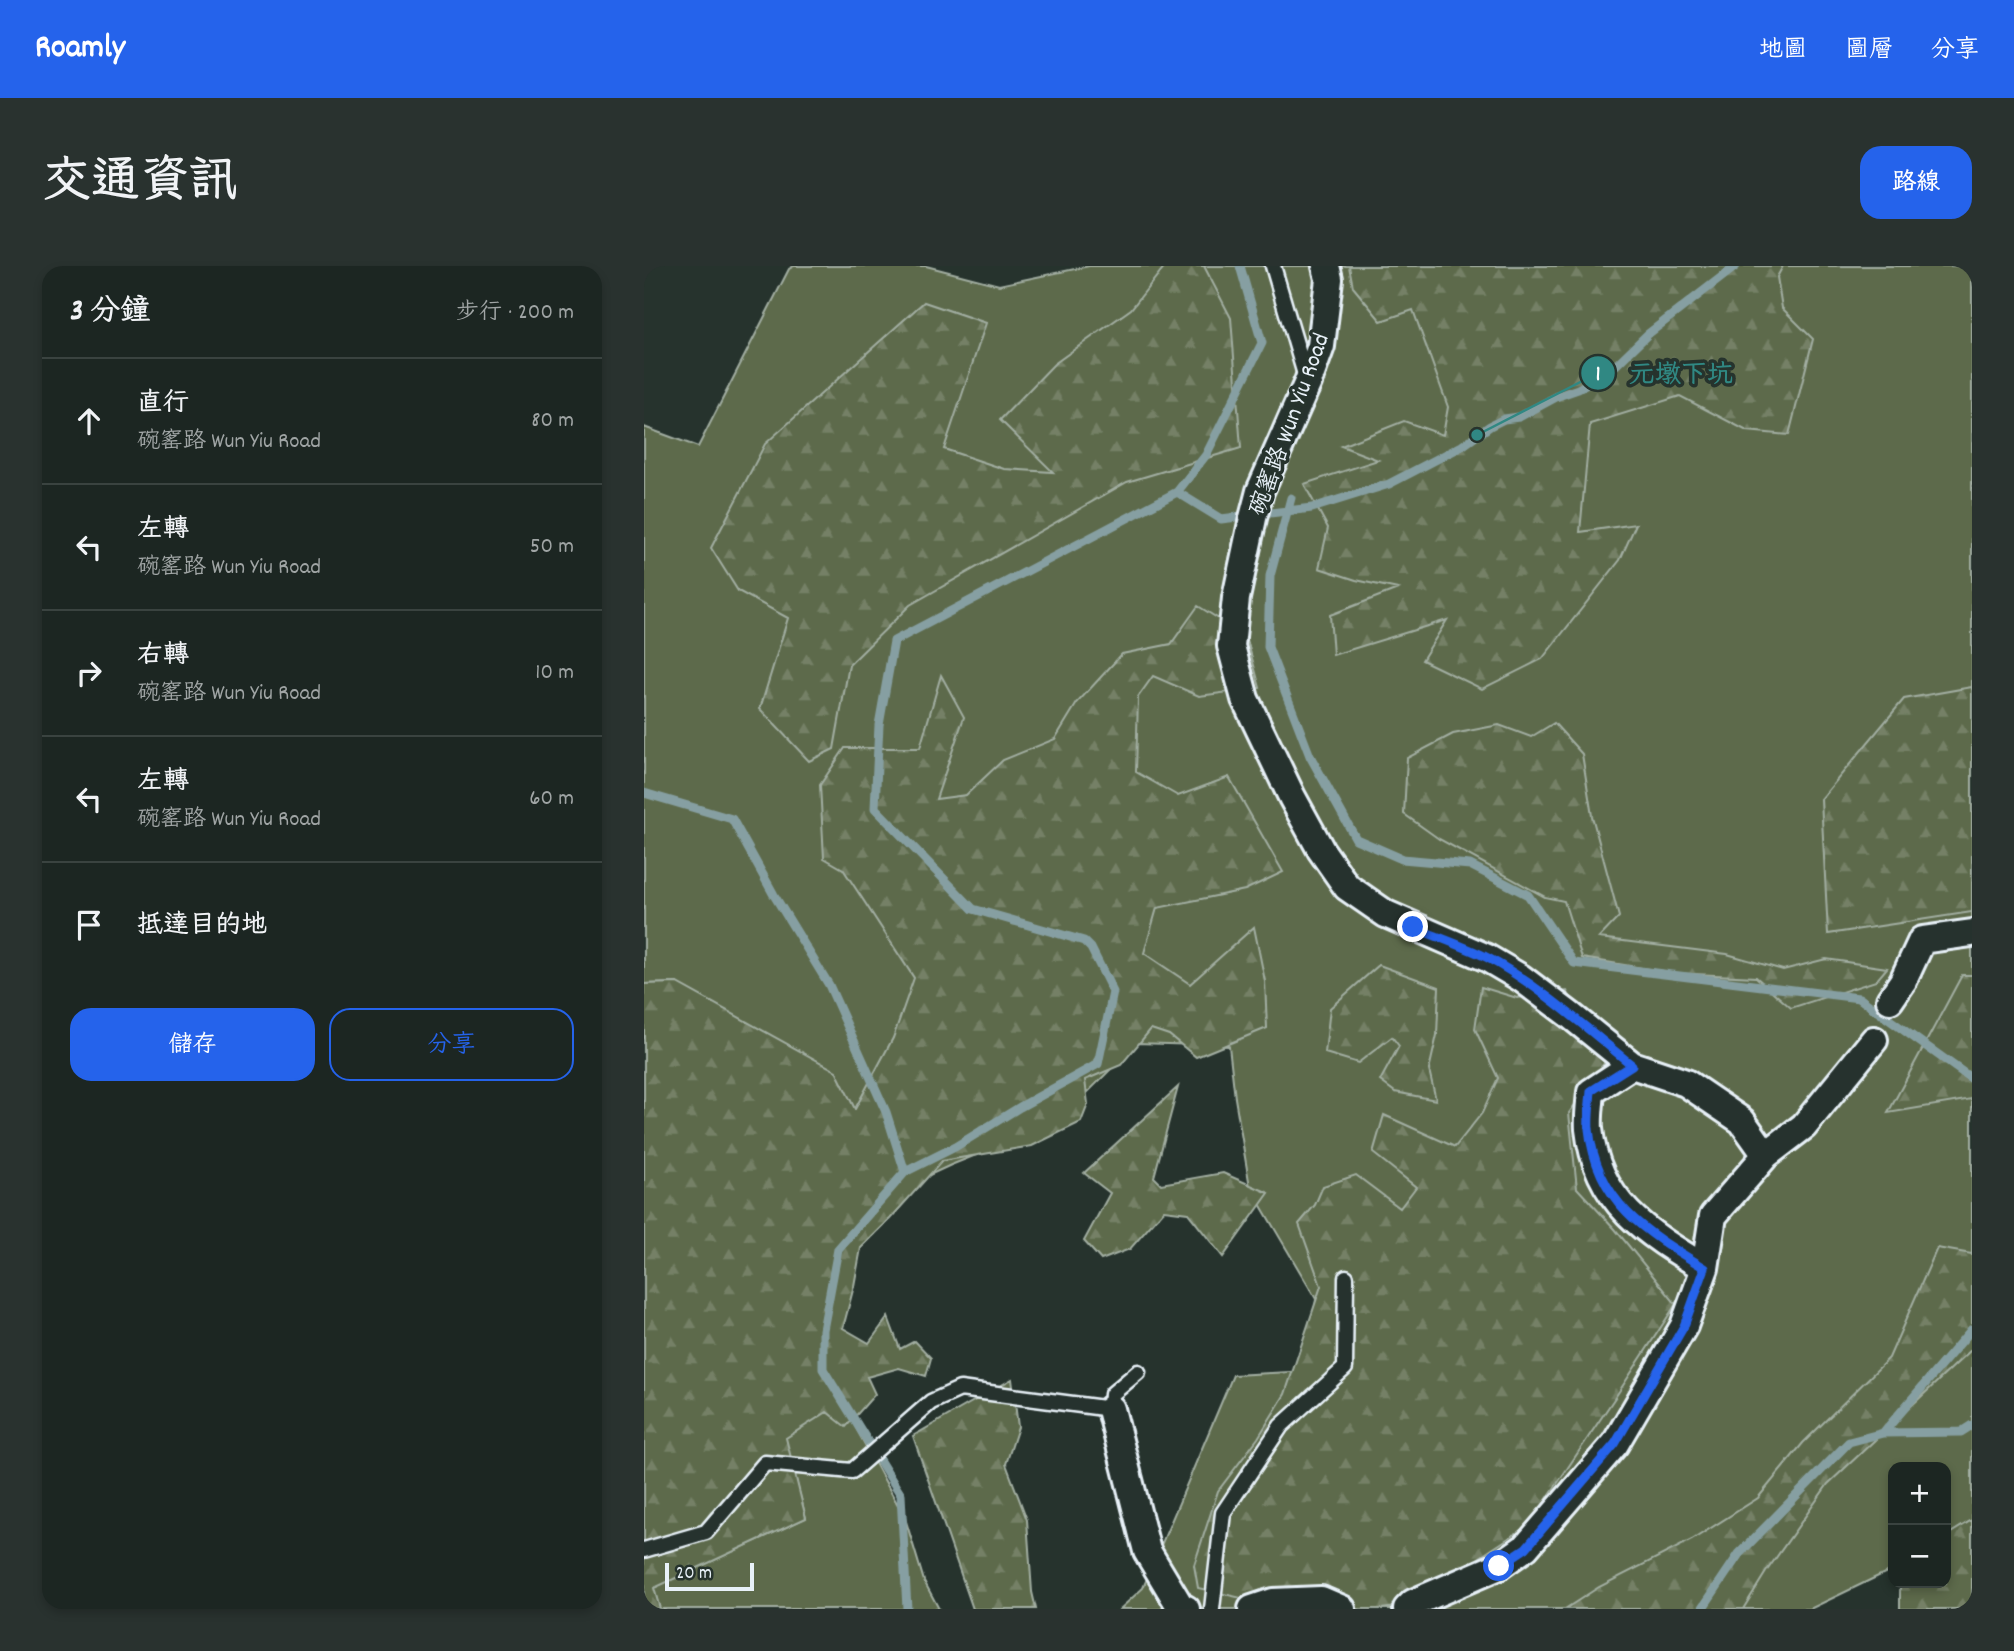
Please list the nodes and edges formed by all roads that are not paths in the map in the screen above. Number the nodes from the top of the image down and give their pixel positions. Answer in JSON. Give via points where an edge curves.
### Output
{"nodes":[{"id":1,"x":1273,"y":266,"type":"edge"},
{"id":2,"x":1326,"y":266,"type":"edge"},
{"id":3,"x":1308,"y":382,"type":"junction"},
{"id":4,"x":1972,"y":933,"type":"edge"},
{"id":5,"x":1890,"y":1000,"type":"dead end"},
{"id":6,"x":1874,"y":1040,"type":"dead end"},
{"id":7,"x":1632,"y":1065,"type":"junction"},
{"id":8,"x":1766,"y":1155,"type":"junction"},
{"id":9,"x":1705,"y":1268,"type":"junction"},
{"id":10,"x":1346,"y":1278,"type":"dead end"},
{"id":11,"x":1138,"y":1372,"type":"dead end"},
{"id":12,"x":1111,"y":1409,"type":"junction"},
{"id":13,"x":644,"y":1550,"type":"edge"},
{"id":14,"x":1186,"y":1609,"type":"edge"},
{"id":15,"x":1212,"y":1609,"type":"edge"},
{"id":16,"x":1252,"y":1609,"type":"edge"},
{"id":17,"x":1342,"y":1609,"type":"edge"},
{"id":18,"x":1407,"y":1609,"type":"edge"}],
"edges":[{"from":1,"to":3,"type":"lane"},
{"from":2,"to":3,"type":"street","name":"碗窰路 Wun Yiu Road","via":[[1329,279],[1321,345]]},
{"from":3,"to":7,"type":"street","name":"碗窰路 Wun Yiu Road","via":[[1260,491],[1236,598],[1231,646],[1245,699],[1292,797],[1347,887],[1386,914],[1487,958],[1521,978]]},
{"from":4,"to":5,"type":"street","via":[[1923,940]]},
{"from":6,"to":8,"type":"street","via":[[1804,1126]]},
{"from":7,"to":8,"type":"street","name":"碗窰路 Wun Yiu Road","via":[[1686,1083],[1712,1100],[1742,1121]]},
{"from":7,"to":9,"type":"street","via":[[1591,1091],[1589,1128],[1596,1162],[1609,1192],[1628,1215]]},
{"from":8,"to":9,"type":"street","via":[[1713,1216]]},
{"from":9,"to":18,"type":"street","via":[[1684,1326],[1615,1444],[1526,1548],[1499,1566]]},
{"from":10,"to":15,"type":"lane","via":[[1345,1368],[1281,1426],[1223,1513]]},
{"from":11,"to":12,"type":"lane","via":[[1112,1394]]},
{"from":12,"to":13,"type":"lane","via":[[960,1389],[931,1402],[852,1471],[765,1463],[706,1532]]},
{"from":12,"to":14,"type":"street","via":[[1147,1551]]},
{"from":16,"to":17,"type":"street","via":[[1273,1602],[1321,1600]]}]}
